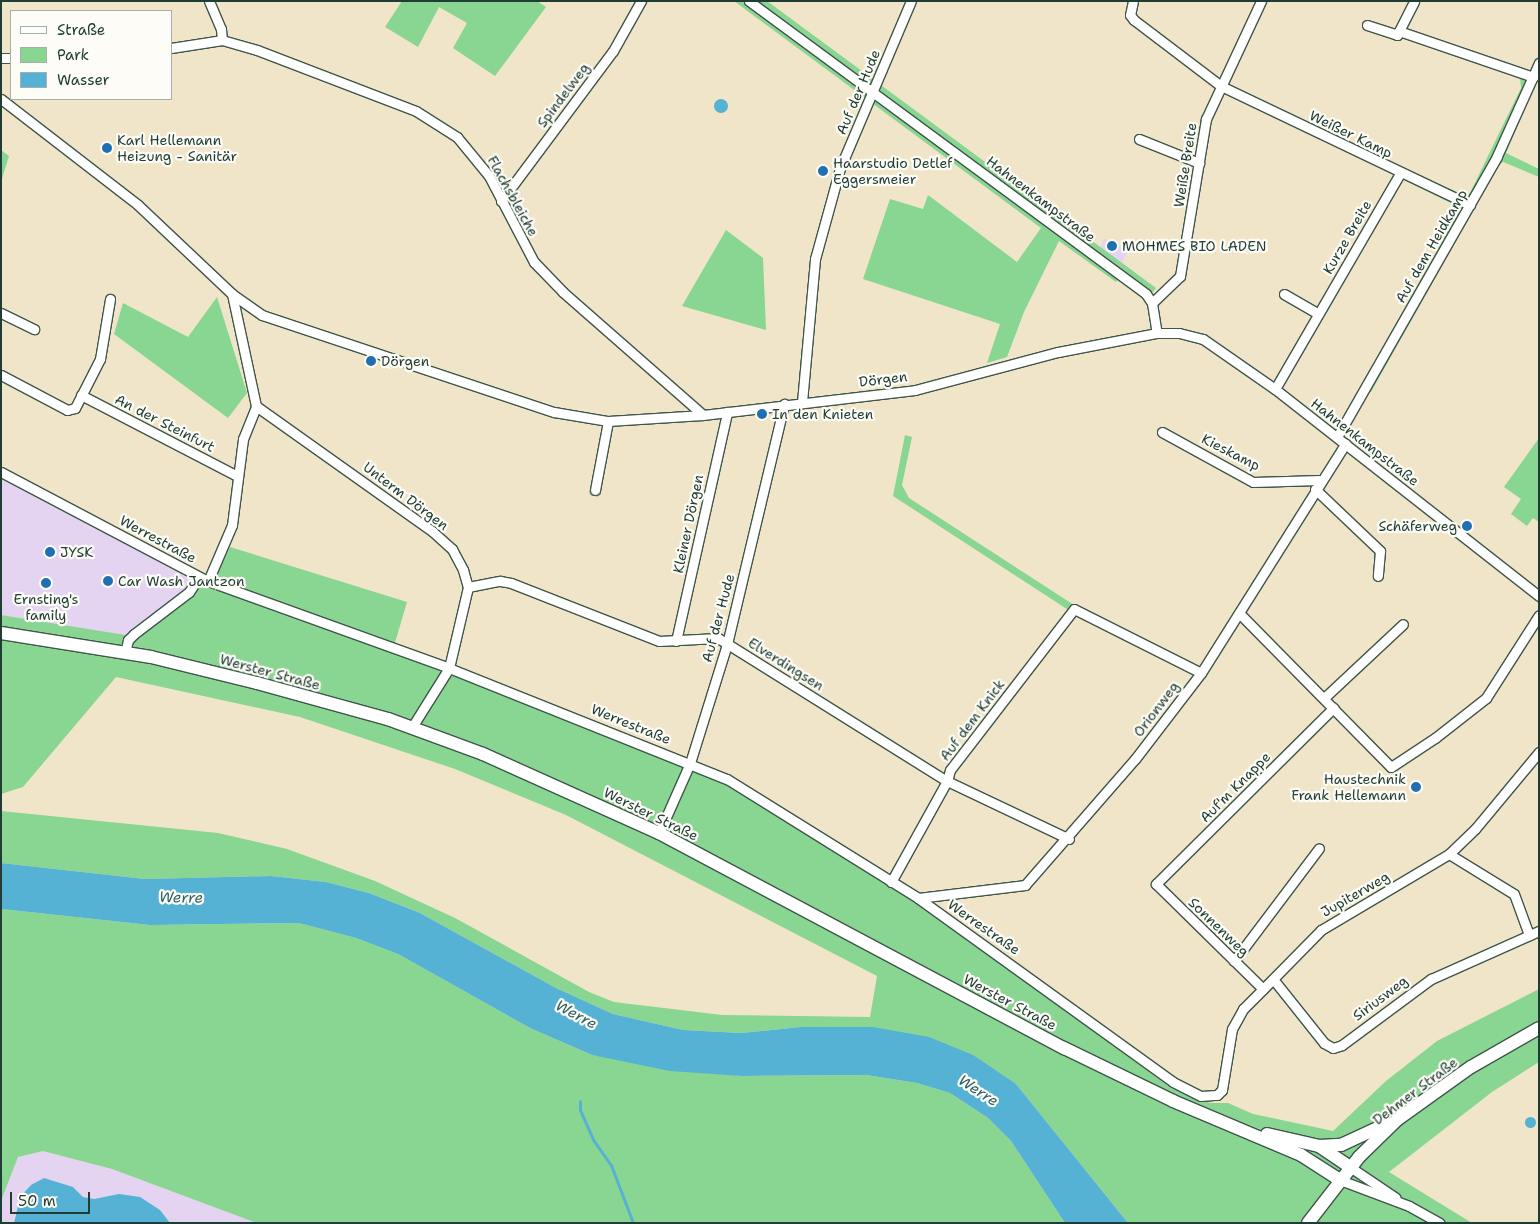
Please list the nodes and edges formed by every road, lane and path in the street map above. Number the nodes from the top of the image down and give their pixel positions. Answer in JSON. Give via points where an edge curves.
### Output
{"nodes":[{"id":1,"x":209,"y":1,"type":"edge"},
{"id":2,"x":641,"y":1,"type":"edge"},
{"id":3,"x":911,"y":1,"type":"edge"},
{"id":4,"x":1133,"y":1,"type":"edge"},
{"id":5,"x":1261,"y":1,"type":"edge"},
{"id":6,"x":1414,"y":1,"type":"edge"},
{"id":7,"x":755,"y":3,"type":"edge"},
{"id":8,"x":1367,"y":25,"type":"dead end"},
{"id":9,"x":1399,"y":31,"type":"junction"},
{"id":10,"x":222,"y":40,"type":"junction"},
{"id":11,"x":172,"y":48,"type":"edge"},
{"id":12,"x":1539,"y":62,"type":"edge"},
{"id":13,"x":1533,"y":77,"type":"junction"},
{"id":14,"x":1221,"y":86,"type":"junction"},
{"id":15,"x":873,"y":91,"type":"junction"},
{"id":16,"x":1,"y":99,"type":"edge"},
{"id":17,"x":1139,"y":139,"type":"dead end"},
{"id":18,"x":1199,"y":163,"type":"junction"},
{"id":19,"x":1400,"y":173,"type":"junction"},
{"id":20,"x":501,"y":201,"type":"junction"},
{"id":21,"x":1470,"y":205,"type":"junction"},
{"id":22,"x":232,"y":294,"type":"junction"},
{"id":23,"x":1284,"y":294,"type":"dead end"},
{"id":24,"x":110,"y":299,"type":"dead end"},
{"id":25,"x":1152,"y":303,"type":"junction"},
{"id":26,"x":1,"y":314,"type":"edge"},
{"id":27,"x":1318,"y":314,"type":"junction"},
{"id":28,"x":34,"y":329,"type":"dead end"},
{"id":29,"x":1156,"y":333,"type":"junction"},
{"id":30,"x":1,"y":375,"type":"edge"},
{"id":31,"x":1275,"y":389,"type":"junction"},
{"id":32,"x":81,"y":395,"type":"junction"},
{"id":33,"x":802,"y":402,"type":"junction"},
{"id":34,"x":784,"y":404,"type":"junction"},
{"id":35,"x":256,"y":406,"type":"junction"},
{"id":36,"x":727,"y":412,"type":"junction"},
{"id":37,"x":703,"y":415,"type":"junction"},
{"id":38,"x":608,"y":421,"type":"junction"},
{"id":39,"x":1162,"y":432,"type":"dead end"},
{"id":40,"x":1337,"y":437,"type":"junction"},
{"id":41,"x":1345,"y":444,"type":"junction"},
{"id":42,"x":1,"y":472,"type":"edge"},
{"id":43,"x":237,"y":476,"type":"junction"},
{"id":44,"x":1320,"y":480,"type":"junction"},
{"id":45,"x":595,"y":490,"type":"dead end"},
{"id":46,"x":1315,"y":490,"type":"junction"},
{"id":47,"x":1378,"y":576,"type":"dead end"},
{"id":48,"x":203,"y":579,"type":"junction"},
{"id":49,"x":468,"y":587,"type":"junction"},
{"id":50,"x":1539,"y":596,"type":"edge"},
{"id":51,"x":1240,"y":614,"type":"junction"},
{"id":52,"x":1539,"y":615,"type":"edge"},
{"id":53,"x":1403,"y":624,"type":"dead end"},
{"id":54,"x":1,"y":633,"type":"edge"},
{"id":55,"x":676,"y":641,"type":"junction"},
{"id":56,"x":727,"y":644,"type":"junction"},
{"id":57,"x":125,"y":653,"type":"junction"},
{"id":58,"x":450,"y":668,"type":"junction"},
{"id":59,"x":1201,"y":673,"type":"junction"},
{"id":60,"x":1324,"y":698,"type":"junction"},
{"id":61,"x":1333,"y":708,"type":"junction"},
{"id":62,"x":412,"y":727,"type":"junction"},
{"id":63,"x":1539,"y":752,"type":"edge"},
{"id":64,"x":690,"y":763,"type":"junction"},
{"id":65,"x":947,"y":781,"type":"junction"},
{"id":66,"x":659,"y":833,"type":"junction"},
{"id":67,"x":1068,"y":839,"type":"junction"},
{"id":68,"x":1319,"y":848,"type":"dead end"},
{"id":69,"x":1449,"y":854,"type":"junction"},
{"id":70,"x":891,"y":882,"type":"junction"},
{"id":71,"x":1156,"y":884,"type":"joint"},
{"id":72,"x":918,"y":898,"type":"junction"},
{"id":73,"x":1539,"y":931,"type":"edge"},
{"id":74,"x":1529,"y":935,"type":"junction"},
{"id":75,"x":1234,"y":961,"type":"junction"},
{"id":76,"x":1273,"y":979,"type":"junction"},
{"id":77,"x":1263,"y":989,"type":"junction"},
{"id":78,"x":1539,"y":1028,"type":"edge"},
{"id":79,"x":1200,"y":1096,"type":"joint"},
{"id":80,"x":1398,"y":1119,"type":"junction"},
{"id":81,"x":1247,"y":1130,"type":"junction"},
{"id":82,"x":1319,"y":1146,"type":"junction"},
{"id":83,"x":1350,"y":1167,"type":"junction"},
{"id":84,"x":1340,"y":1180,"type":"junction"},
{"id":85,"x":1409,"y":1206,"type":"junction"},
{"id":86,"x":1308,"y":1223,"type":"edge"},
{"id":87,"x":1440,"y":1223,"type":"edge"}],
"edges":[{"from":1,"to":10,"type":"street","via":[[221,29]]},
{"from":2,"to":20,"type":"street","name":"Spindelweg","via":[[613,51]]},
{"from":3,"to":15,"type":"street","name":"Auf der Hude"},
{"from":4,"to":14,"type":"street","name":"Weißer Kamp","via":[[1130,15],[1134,20]]},
{"from":5,"to":14,"type":"street","name":"Weiße Breite"},
{"from":6,"to":9,"type":"street"},
{"from":7,"to":15,"type":"street","name":"Hahnenkampstraße"},
{"from":8,"to":9,"type":"street","via":[[1397,35]]},
{"from":9,"to":13,"type":"street"},
{"from":10,"to":11,"type":"street","name":"Flachsbleiche"},
{"from":10,"to":20,"type":"street","name":"Flachsbleiche","via":[[416,111],[457,137],[476,157]]},
{"from":12,"to":13,"type":"street","name":"Auf dem Heidkamp"},
{"from":13,"to":21,"type":"street","name":"Auf dem Heidkamp","via":[[1497,156]]},
{"from":14,"to":18,"type":"street","name":"Weiße Breite","via":[[1206,119]]},
{"from":14,"to":19,"type":"street","name":"Weißer Kamp"},
{"from":15,"to":25,"type":"street","name":"Hahnenkampstraße","via":[[1146,294]]},
{"from":15,"to":33,"type":"street","name":"Auf der Hude","via":[[840,168],[815,259]]},
{"from":16,"to":22,"type":"street","name":"Dörgen","via":[[138,205]]},
{"from":17,"to":18,"type":"street"},
{"from":18,"to":25,"type":"street","name":"Weiße Breite","via":[[1180,276]]},
{"from":19,"to":21,"type":"street","name":"Weißer Kamp"},
{"from":19,"to":27,"type":"street","name":"Kurze Breite"},
{"from":20,"to":37,"type":"street","name":"Flachsbleiche","via":[[534,262],[563,292]]},
{"from":21,"to":40,"type":"street","name":"Auf dem Heidkamp"},
{"from":22,"to":35,"type":"street"},
{"from":22,"to":38,"type":"street","name":"Dörgen","via":[[262,315],[376,355],[554,412]]},
{"from":23,"to":27,"type":"street"},
{"from":24,"to":32,"type":"street","via":[[100,359]]},
{"from":25,"to":29,"type":"street"},
{"from":26,"to":28,"type":"street"},
{"from":27,"to":31,"type":"street","name":"Kurze Breite"},
{"from":29,"to":31,"type":"street","name":"Hahnenkampstraße","via":[[1180,333],[1203,339]]},
{"from":29,"to":33,"type":"street","name":"Dörgen","via":[[1058,352],[915,390]]},
{"from":30,"to":32,"type":"street","via":[[67,410],[75,408]]},
{"from":31,"to":40,"type":"street","name":"Hahnenkampstraße"},
{"from":32,"to":43,"type":"street","name":"An der Steinfurt"},
{"from":33,"to":34,"type":"street","name":"Dörgen"},
{"from":34,"to":36,"type":"street","name":"Dörgen"},
{"from":34,"to":56,"type":"street","name":"Auf der Hude"},
{"from":35,"to":43,"type":"street","via":[[243,439]]},
{"from":35,"to":49,"type":"street","name":"Unterm Dörgen","via":[[432,531],[452,549]]},
{"from":36,"to":37,"type":"street","name":"Dörgen"},
{"from":36,"to":55,"type":"street","name":"Kleiner Dörgen"},
{"from":37,"to":38,"type":"street","name":"Dörgen"},
{"from":38,"to":45,"type":"street"},
{"from":39,"to":44,"type":"street","name":"Kieskamp","via":[[1253,482]]},
{"from":40,"to":41,"type":"street","name":"Hahnenkampstraße"},
{"from":41,"to":44,"type":"street","name":"Orionweg"},
{"from":41,"to":50,"type":"street","name":"Hahnenkampstraße"},
{"from":42,"to":48,"type":"street","name":"Werrestraße"},
{"from":43,"to":48,"type":"street","via":[[232,525]]},
{"from":44,"to":46,"type":"street","name":"Orionweg"},
{"from":46,"to":47,"type":"street","via":[[1380,551]]},
{"from":46,"to":51,"type":"street","name":"Orionweg"},
{"from":48,"to":57,"type":"street","via":[[134,634],[128,640]]},
{"from":48,"to":58,"type":"street","name":"Werrestraße"},
{"from":49,"to":55,"type":"street","name":"Elverdingsen","via":[[485,582],[511,583],[659,641]]},
{"from":49,"to":58,"type":"street"},
{"from":51,"to":59,"type":"street","name":"Orionweg"},
{"from":51,"to":60,"type":"street"},
{"from":52,"to":61,"type":"street","via":[[1486,698],[1435,738],[1390,767]]},
{"from":53,"to":60,"type":"street"},
{"from":54,"to":57,"type":"main road","name":"Werster Straße"},
{"from":55,"to":56,"type":"street","name":"Elverdingsen","via":[[718,638]]},
{"from":56,"to":64,"type":"street","name":"Auf der Hude"},
{"from":56,"to":65,"type":"street","name":"Elverdingsen"},
{"from":57,"to":62,"type":"main road","name":"Werster Straße","via":[[257,683]]},
{"from":58,"to":62,"type":"street"},
{"from":58,"to":64,"type":"street","name":"Werrestraße"},
{"from":59,"to":65,"type":"street","name":"Auf dem Knick","via":[[1074,609],[950,770]]},
{"from":59,"to":67,"type":"street","name":"Orionweg"},
{"from":60,"to":61,"type":"street"},
{"from":61,"to":71,"type":"street","name":"Auf'm Knappe"},
{"from":62,"to":66,"type":"main road","name":"Werster Straße","via":[[538,777]]},
{"from":63,"to":69,"type":"street","name":"Jupiterweg","via":[[1475,829]]},
{"from":64,"to":66,"type":"street","name":"Auf der Hude"},
{"from":64,"to":70,"type":"street","name":"Werrestraße","via":[[727,779]]},
{"from":65,"to":67,"type":"street","name":"Elverdingsen"},
{"from":65,"to":70,"type":"street","name":"Auf dem Knick"},
{"from":66,"to":81,"type":"main road","name":"Werster Straße","via":[[1064,1048],[1173,1100]]},
{"from":67,"to":72,"type":"street","name":"Orionweg","via":[[1025,885]]},
{"from":68,"to":75,"type":"street"},
{"from":69,"to":74,"type":"street","via":[[1514,894]]},
{"from":69,"to":76,"type":"street","name":"Jupiterweg","via":[[1330,924]]},
{"from":70,"to":72,"type":"street","name":"Werrestraße"},
{"from":71,"to":75,"type":"street","name":"Sonnenweg"},
{"from":72,"to":79,"type":"street","name":"Werrestraße","via":[[1173,1082]]},
{"from":73,"to":74,"type":"street","name":"Siriusweg"},
{"from":74,"to":76,"type":"street","name":"Siriusweg","via":[[1431,978],[1342,1045],[1333,1048],[1324,1043]]},
{"from":75,"to":77,"type":"street","name":"Sonnenweg"},
{"from":76,"to":77,"type":"street","name":"Jupiterweg"},
{"from":77,"to":79,"type":"street","name":"Jupiterweg","via":[[1243,1009],[1232,1029],[1222,1090],[1217,1095]]},
{"from":78,"to":80,"type":"main road","name":"Dehmer Straße","via":[[1471,1067]]},
{"from":80,"to":82,"type":"main road","via":[[1341,1145]]},
{"from":80,"to":83,"type":"main road","name":"Dehmer Straße"},
{"from":81,"to":82,"type":"main road","name":"Werster Straße"},
{"from":81,"to":84,"type":"main road","name":"Werster Straße","via":[[1301,1155]]},
{"from":82,"to":83,"type":"main road","name":"Werster Straße"},
{"from":83,"to":84,"type":"main road","name":"Dehmer Straße"},
{"from":83,"to":85,"type":"street"},
{"from":84,"to":85,"type":"street"},
{"from":84,"to":86,"type":"main road","name":"Dehmer Straße"},
{"from":85,"to":87,"type":"street"}]}
